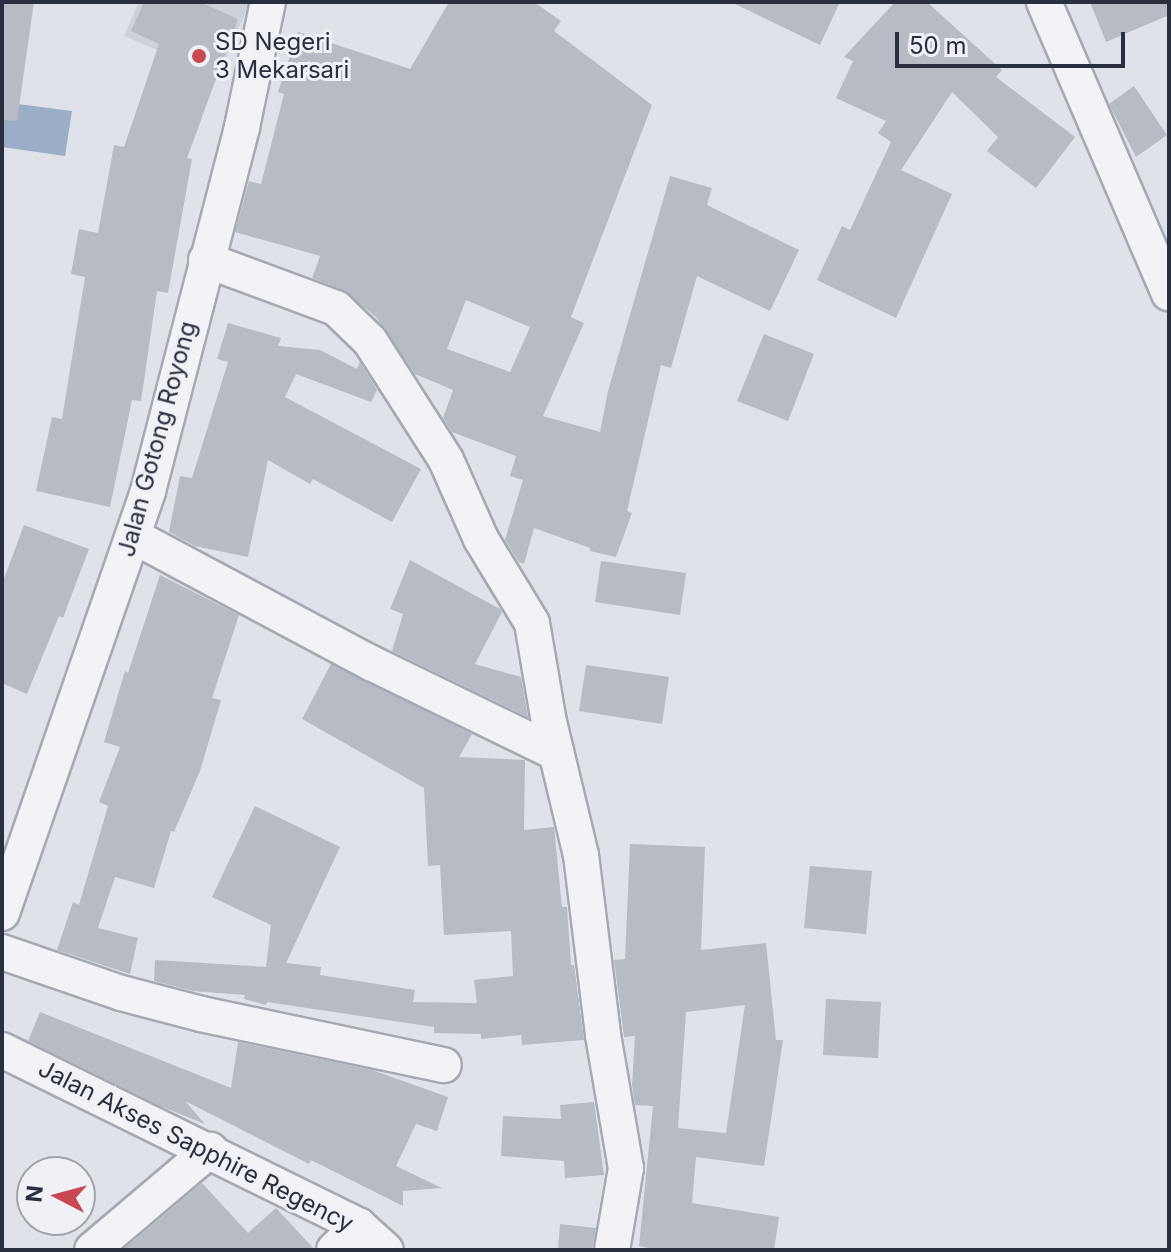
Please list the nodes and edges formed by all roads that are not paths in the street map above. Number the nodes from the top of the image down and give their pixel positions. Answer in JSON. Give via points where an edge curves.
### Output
{"nodes":[{"id":1,"x":268,"y":2,"type":"edge"},
{"id":2,"x":1044,"y":2,"type":"edge"},
{"id":3,"x":206,"y":260,"type":"junction"},
{"id":4,"x":1169,"y":293,"type":"edge"},
{"id":5,"x":133,"y":536,"type":"junction"},
{"id":6,"x":556,"y":753,"type":"junction"},
{"id":7,"x":2,"y":913,"type":"edge"},
{"id":8,"x":2,"y":952,"type":"edge"},
{"id":9,"x":2,"y":1050,"type":"edge"},
{"id":10,"x":444,"y":1065,"type":"dead end"},
{"id":11,"x":210,"y":1150,"type":"junction"},
{"id":12,"x":359,"y":1226,"type":"junction"},
{"id":13,"x":92,"y":1250,"type":"edge"},
{"id":14,"x":334,"y":1250,"type":"edge"},
{"id":15,"x":386,"y":1250,"type":"edge"},
{"id":16,"x":612,"y":1250,"type":"edge"}],
"edges":[{"from":1,"to":3,"type":"street","name":"Jalan Gotong Royong"},
{"from":2,"to":4,"type":"street"},
{"from":3,"to":5,"type":"street","name":"Jalan Gotong Royong"},
{"from":3,"to":6,"type":"street","via":[[336,308],[370,341],[446,460],[481,539],[532,623]]},
{"from":5,"to":6,"type":"street","via":[[371,663]]},
{"from":5,"to":7,"type":"street","name":"Jalan Gotong Royong"},
{"from":6,"to":16,"type":"street","via":[[581,855],[626,1168]]},
{"from":8,"to":10,"type":"street","via":[[188,1011]]},
{"from":9,"to":11,"type":"street","name":"Jalan Akses Sapphire Regency"},
{"from":11,"to":12,"type":"street","name":"Jalan Akses Sapphire Regency"},
{"from":11,"to":13,"type":"street"},
{"from":12,"to":14,"type":"street"},
{"from":12,"to":15,"type":"street","name":"Jalan Akses Sapphire Regency"}]}
